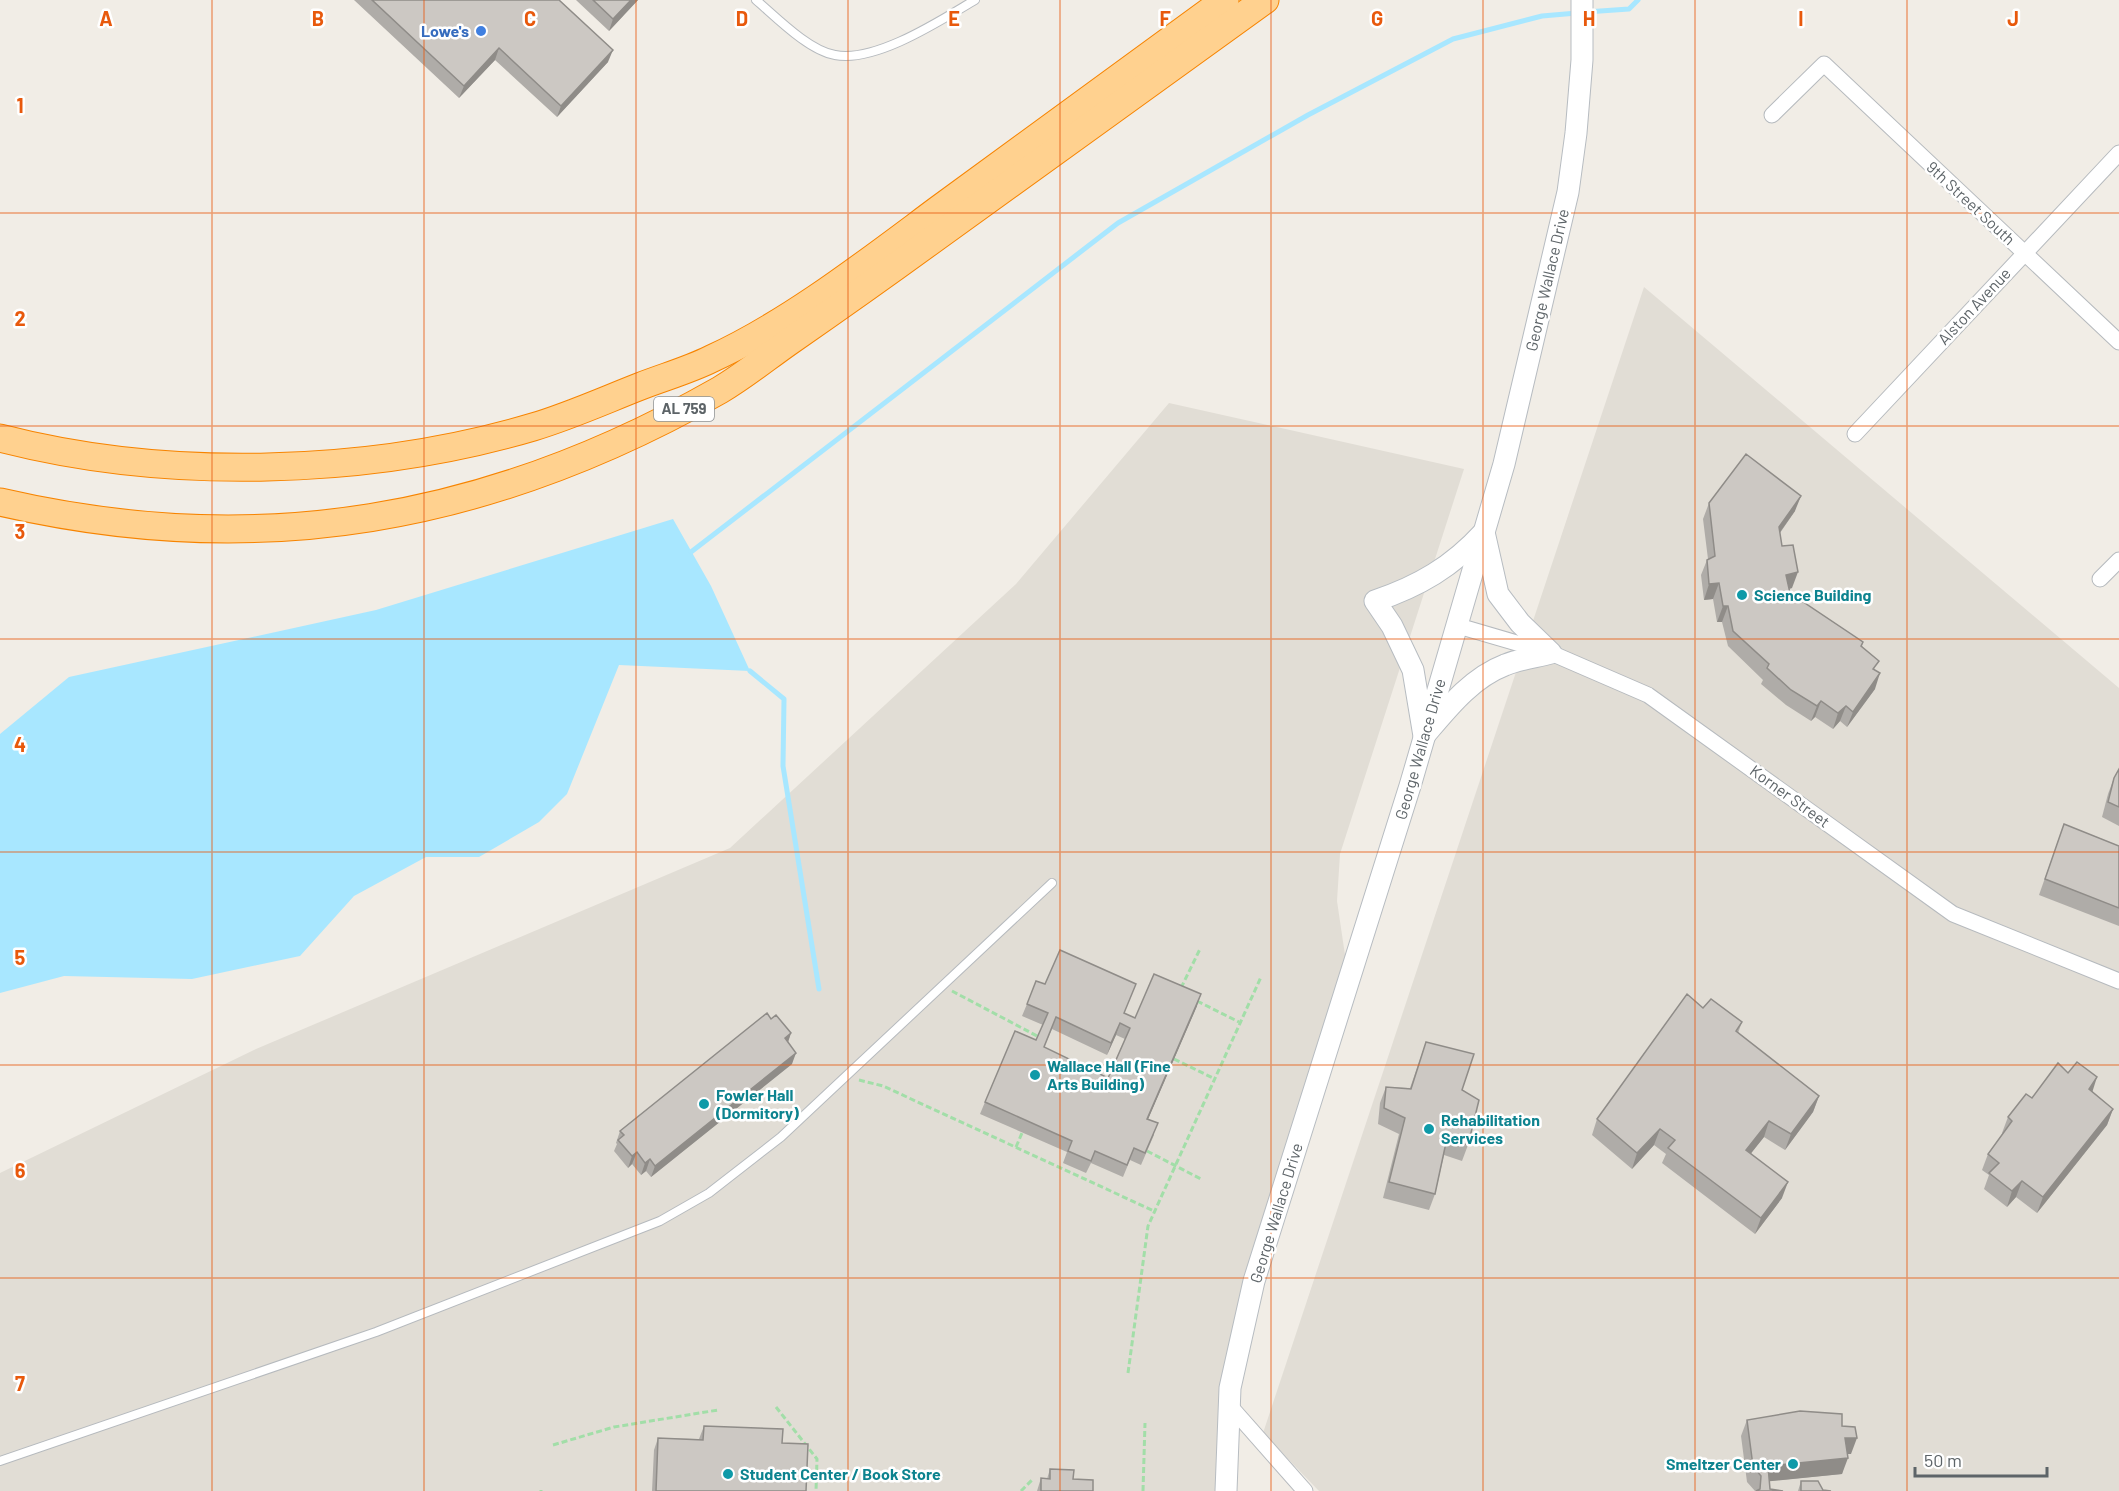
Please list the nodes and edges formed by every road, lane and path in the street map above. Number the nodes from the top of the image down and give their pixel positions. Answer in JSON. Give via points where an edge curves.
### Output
{"nodes":[{"id":1,"x":756,"y":0,"type":"edge"},
{"id":2,"x":975,"y":0,"type":"edge"},
{"id":3,"x":1225,"y":0,"type":"edge"},
{"id":4,"x":1265,"y":0,"type":"edge"},
{"id":5,"x":1582,"y":0,"type":"edge"},
{"id":6,"x":1772,"y":115,"type":"dead end"},
{"id":7,"x":2119,"y":153,"type":"edge"},
{"id":8,"x":2024,"y":253,"type":"junction"},
{"id":9,"x":2119,"y":342,"type":"edge"},
{"id":10,"x":1855,"y":434,"type":"dead end"},
{"id":11,"x":0,"y":438,"type":"edge"},
{"id":12,"x":0,"y":502,"type":"edge"},
{"id":13,"x":1484,"y":532,"type":"junction"},
{"id":14,"x":2119,"y":560,"type":"edge"},
{"id":15,"x":2100,"y":579,"type":"dead end"},
{"id":16,"x":1455,"y":625,"type":"junction"},
{"id":17,"x":1551,"y":653,"type":"junction"},
{"id":18,"x":1424,"y":736,"type":"junction"},
{"id":19,"x":1052,"y":883,"type":"dead end"},
{"id":20,"x":1200,"y":949,"type":"dead end"},
{"id":21,"x":1262,"y":977,"type":"dead end"},
{"id":22,"x":2119,"y":981,"type":"edge"},
{"id":23,"x":943,"y":985,"type":"junction"},
{"id":24,"x":1179,"y":992,"type":"edge"},
{"id":25,"x":1189,"y":997,"type":"edge"},
{"id":26,"x":1240,"y":1022,"type":"junction"},
{"id":27,"x":1039,"y":1037,"type":"edge"},
{"id":28,"x":1174,"y":1059,"type":"edge"},
{"id":29,"x":846,"y":1076,"type":"junction"},
{"id":30,"x":1215,"y":1078,"type":"junction"},
{"id":31,"x":1022,"y":1133,"type":"edge"},
{"id":32,"x":1016,"y":1147,"type":"junction"},
{"id":33,"x":1147,"y":1151,"type":"edge"},
{"id":34,"x":1176,"y":1165,"type":"junction"},
{"id":35,"x":1201,"y":1179,"type":"dead end"},
{"id":36,"x":1155,"y":1212,"type":"junction"},
{"id":37,"x":1128,"y":1373,"type":"dead end"},
{"id":38,"x":1230,"y":1406,"type":"junction"},
{"id":39,"x":776,"y":1407,"type":"dead end"},
{"id":40,"x":718,"y":1410,"type":"dead end"},
{"id":41,"x":1145,"y":1423,"type":"dead end"},
{"id":42,"x":553,"y":1445,"type":"dead end"},
{"id":43,"x":0,"y":1461,"type":"edge"},
{"id":44,"x":1033,"y":1479,"type":"dead end"},
{"id":45,"x":816,"y":1491,"type":"edge"},
{"id":46,"x":1021,"y":1491,"type":"edge"},
{"id":47,"x":1143,"y":1491,"type":"edge"},
{"id":48,"x":1226,"y":1491,"type":"edge"},
{"id":49,"x":1305,"y":1491,"type":"edge"}],
"edges":[{"from":1,"to":2,"type":"lane","via":[[792,31],[835,56],[873,52]]},
{"from":3,"to":11,"type":"highway","number":"AL 759","via":[[818,295],[712,359],[587,410],[532,428],[435,449],[289,465],[142,461]]},
{"from":4,"to":12,"type":"highway","number":"AL 759","via":[[723,388],[564,466],[446,504],[358,521],[300,527],[162,528],[72,517]]},
{"from":5,"to":13,"type":"street","name":"George Wallace Drive","via":[[1582,60],[1568,192],[1504,464]]},
{"from":6,"to":8,"type":"street","name":"9th Street South","via":[[1824,64]]},
{"from":7,"to":8,"type":"street","name":"Alston Avenue"},
{"from":8,"to":9,"type":"street","name":"9th Street South"},
{"from":8,"to":10,"type":"street","name":"Alston Avenue"},
{"from":13,"to":16,"type":"street","name":"George Wallace Drive"},
{"from":13,"to":17,"type":"street","via":[[1498,594],[1520,623]]},
{"from":13,"to":18,"type":"street","via":[[1445,569],[1408,590],[1375,601],[1413,670]]},
{"from":14,"to":15,"type":"street"},
{"from":16,"to":17,"type":"street","name":"Korner Street"},
{"from":16,"to":18,"type":"street","name":"George Wallace Drive"},
{"from":17,"to":18,"type":"street","via":[[1490,672],[1454,701]]},
{"from":17,"to":22,"type":"street","name":"Korner Street","via":[[1648,695],[1953,914]]},
{"from":18,"to":38,"type":"street","name":"George Wallace Drive","via":[[1254,1281],[1235,1360]]},
{"from":19,"to":23,"type":"lane"},
{"from":20,"to":24,"type":"path"},
{"from":21,"to":26,"type":"path"},
{"from":23,"to":27,"type":"path"},
{"from":23,"to":29,"type":"lane"},
{"from":25,"to":26,"type":"path"},
{"from":26,"to":30,"type":"path"},
{"from":28,"to":30,"type":"path"},
{"from":29,"to":32,"type":"path","via":[[884,1086]]},
{"from":29,"to":43,"type":"lane","via":[[781,1137],[710,1193],[660,1221],[376,1332]]},
{"from":30,"to":34,"type":"path"},
{"from":31,"to":32,"type":"path"},
{"from":32,"to":36,"type":"path"},
{"from":33,"to":34,"type":"path"},
{"from":34,"to":35,"type":"path"},
{"from":34,"to":36,"type":"path"},
{"from":36,"to":37,"type":"path","via":[[1148,1226]]},
{"from":38,"to":48,"type":"street","name":"George Wallace Drive"},
{"from":38,"to":49,"type":"street"},
{"from":39,"to":45,"type":"path","via":[[817,1459]]},
{"from":40,"to":42,"type":"path","via":[[614,1426]]},
{"from":41,"to":47,"type":"path"},
{"from":44,"to":46,"type":"path"}]}
